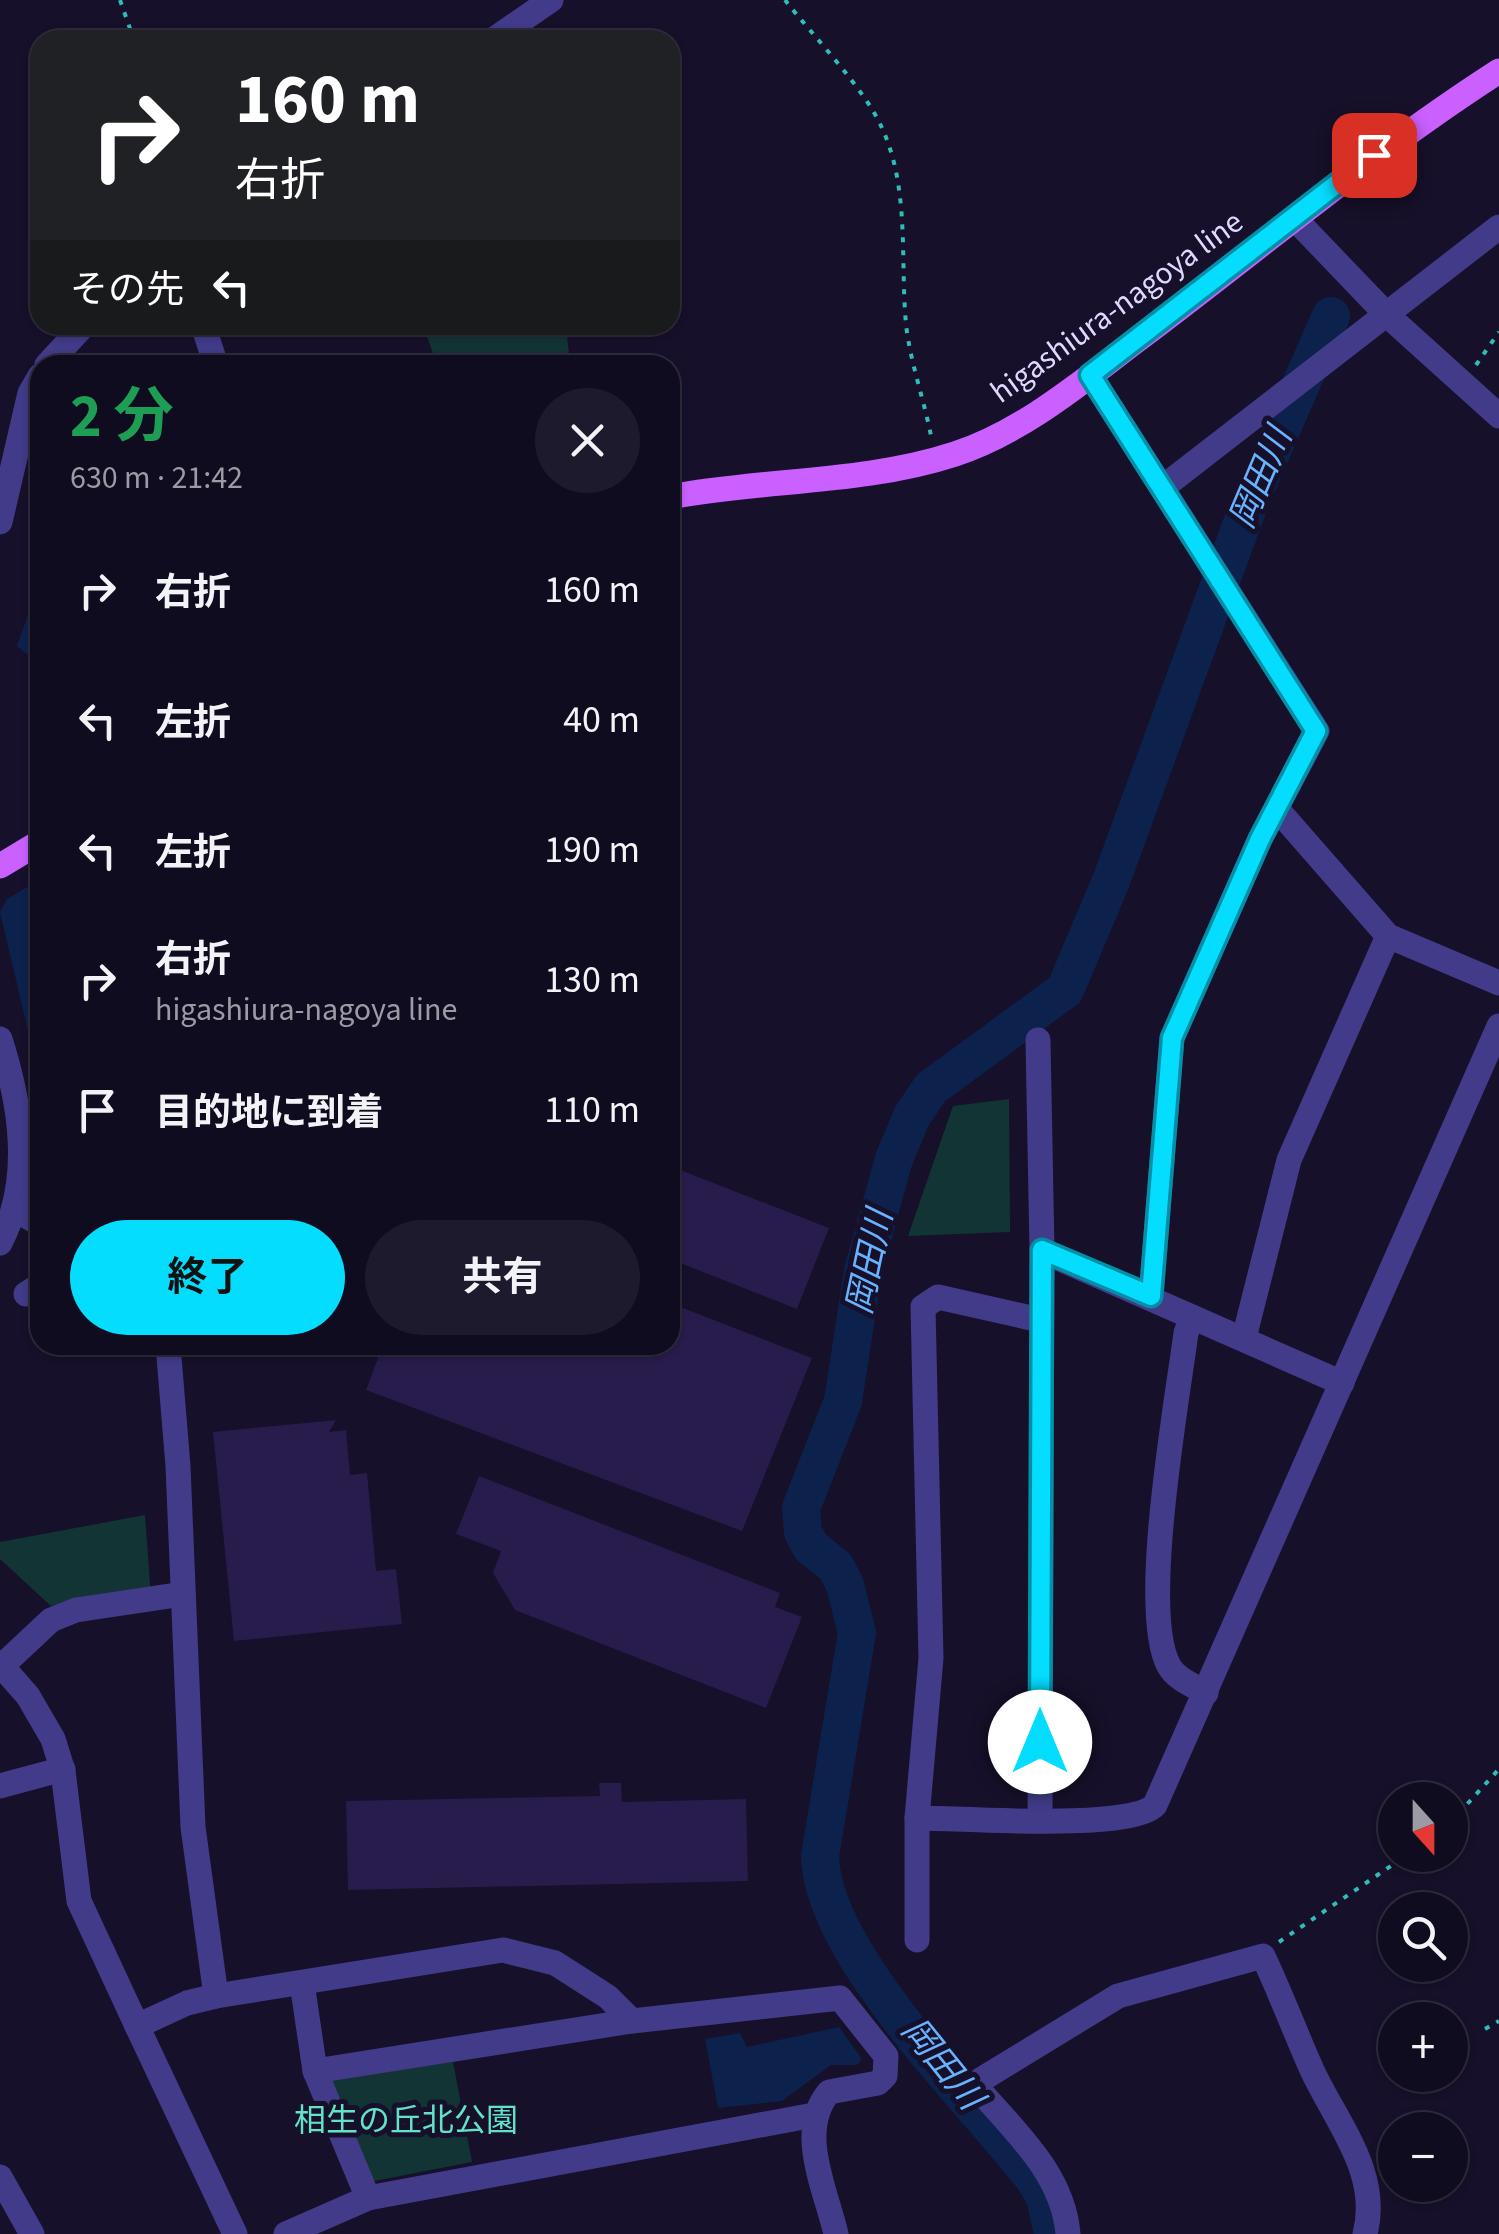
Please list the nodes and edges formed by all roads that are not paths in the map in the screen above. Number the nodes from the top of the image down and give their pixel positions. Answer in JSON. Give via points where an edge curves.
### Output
{"nodes":[{"id":1,"x":551,"y":0,"type":"edge"},
{"id":2,"x":518,"y":10,"type":"edge"},
{"id":3,"x":501,"y":30,"type":"edge"},
{"id":4,"x":1499,"y":71,"type":"edge"},
{"id":5,"x":1294,"y":218,"type":"junction"},
{"id":6,"x":1499,"y":227,"type":"edge"},
{"id":7,"x":1387,"y":315,"type":"junction"},
{"id":8,"x":74,"y":335,"type":"edge"},
{"id":9,"x":56,"y":355,"type":"edge"},
{"id":10,"x":1090,"y":375,"type":"junction"},
{"id":11,"x":30,"y":393,"type":"edge"},
{"id":12,"x":1499,"y":416,"type":"edge"},
{"id":13,"x":1162,"y":488,"type":"junction"},
{"id":14,"x":680,"y":496,"type":"edge"},
{"id":15,"x":0,"y":522,"type":"edge"},
{"id":16,"x":1277,"y":809,"type":"junction"},
{"id":17,"x":30,"y":848,"type":"edge"},
{"id":18,"x":0,"y":866,"type":"edge"},
{"id":19,"x":1388,"y":936,"type":"junction"},
{"id":20,"x":1499,"y":984,"type":"edge"},
{"id":21,"x":1499,"y":1026,"type":"edge"},
{"id":22,"x":0,"y":1039,"type":"edge"},
{"id":23,"x":1038,"y":1040,"type":"dead end"},
{"id":24,"x":16,"y":1210,"type":"junction"},
{"id":25,"x":30,"y":1218,"type":"edge"},
{"id":26,"x":0,"y":1244,"type":"edge"},
{"id":27,"x":1042,"y":1250,"type":"junction"},
{"id":28,"x":1151,"y":1296,"type":"junction"},
{"id":29,"x":1192,"y":1318,"type":"junction"},
{"id":30,"x":1040,"y":1320,"type":"junction"},
{"id":31,"x":1244,"y":1338,"type":"junction"},
{"id":32,"x":169,"y":1355,"type":"edge"},
{"id":33,"x":1342,"y":1383,"type":"junction"},
{"id":34,"x":183,"y":1594,"type":"junction"},
{"id":35,"x":1,"y":1665,"type":"edge"},
{"id":36,"x":1206,"y":1692,"type":"junction"},
{"id":37,"x":62,"y":1769,"type":"junction"},
{"id":38,"x":0,"y":1786,"type":"edge"},
{"id":39,"x":917,"y":1818,"type":"junction"},
{"id":40,"x":1040,"y":1820,"type":"junction"},
{"id":41,"x":917,"y":1940,"type":"dead end"},
{"id":42,"x":302,"y":1983,"type":"junction"},
{"id":43,"x":216,"y":1996,"type":"junction"},
{"id":44,"x":632,"y":2021,"type":"junction"},
{"id":45,"x":137,"y":2026,"type":"junction"},
{"id":46,"x":315,"y":2072,"type":"junction"},
{"id":47,"x":814,"y":2116,"type":"junction"},
{"id":48,"x":0,"y":2177,"type":"edge"},
{"id":49,"x":368,"y":2198,"type":"junction"},
{"id":50,"x":32,"y":2234,"type":"edge"},
{"id":51,"x":234,"y":2234,"type":"edge"},
{"id":52,"x":286,"y":2234,"type":"edge"},
{"id":53,"x":836,"y":2234,"type":"edge"},
{"id":54,"x":1068,"y":2234,"type":"edge"},
{"id":55,"x":1365,"y":2234,"type":"edge"}],
"edges":[{"from":1,"to":2,"type":"street"},
{"from":2,"to":3,"type":"street"},
{"from":4,"to":5,"type":"main road","name":"higashiura-nagoya line","via":[[1400,134]]},
{"from":5,"to":7,"type":"street"},
{"from":5,"to":10,"type":"main road","name":"higashiura-nagoya line"},
{"from":6,"to":7,"type":"street"},
{"from":7,"to":12,"type":"street"},
{"from":7,"to":13,"type":"street"},
{"from":8,"to":9,"type":"street"},
{"from":10,"to":13,"type":"street"},
{"from":10,"to":14,"type":"main road","name":"higashiura-nagoya line","via":[[1030,417],[958,454]]},
{"from":11,"to":15,"type":"street"},
{"from":13,"to":16,"type":"street","via":[[1316,731]]},
{"from":16,"to":19,"type":"street"},
{"from":16,"to":28,"type":"street","via":[[1172,1038]]},
{"from":17,"to":18,"type":"main road"},
{"from":19,"to":20,"type":"street"},
{"from":19,"to":31,"type":"street","via":[[1289,1160]]},
{"from":21,"to":33,"type":"street"},
{"from":22,"to":24,"type":"street","via":[[21,1132]]},
{"from":23,"to":27,"type":"street"},
{"from":24,"to":25,"type":"street"},
{"from":24,"to":26,"type":"street"},
{"from":27,"to":28,"type":"street"},
{"from":27,"to":30,"type":"street"},
{"from":28,"to":29,"type":"street"},
{"from":29,"to":31,"type":"street"},
{"from":29,"to":36,"type":"street","via":[[1155,1590],[1167,1664]]},
{"from":30,"to":39,"type":"street","via":[[938,1297],[923,1306],[931,1658]]},
{"from":30,"to":40,"type":"street"},
{"from":31,"to":33,"type":"street"},
{"from":32,"to":34,"type":"street"},
{"from":33,"to":36,"type":"street"},
{"from":34,"to":35,"type":"street","via":[[76,1610],[51,1620]]},
{"from":34,"to":43,"type":"street","via":[[193,1827]]},
{"from":35,"to":37,"type":"street","via":[[41,1716]]},
{"from":36,"to":40,"type":"street","via":[[1152,1809],[1140,1816]]},
{"from":37,"to":38,"type":"street"},
{"from":37,"to":45,"type":"street","via":[[78,1902]]},
{"from":39,"to":40,"type":"street"},
{"from":39,"to":41,"type":"street"},
{"from":42,"to":43,"type":"street"},
{"from":42,"to":44,"type":"street","via":[[503,1950],[555,1963],[608,1996]]},
{"from":42,"to":46,"type":"street"},
{"from":43,"to":45,"type":"street"},
{"from":44,"to":46,"type":"street"},
{"from":44,"to":47,"type":"street","via":[[840,1998],[887,2066],[878,2083],[829,2092]]},
{"from":45,"to":51,"type":"street"},
{"from":46,"to":49,"type":"street"},
{"from":47,"to":49,"type":"street"},
{"from":47,"to":53,"type":"street"},
{"from":48,"to":50,"type":"street"},
{"from":49,"to":52,"type":"street"},
{"from":54,"to":55,"type":"street","via":[[1049,2173],[974,2084],[1118,1996],[1263,1956],[1311,2068],[1353,2144],[1368,2197]]}]}
